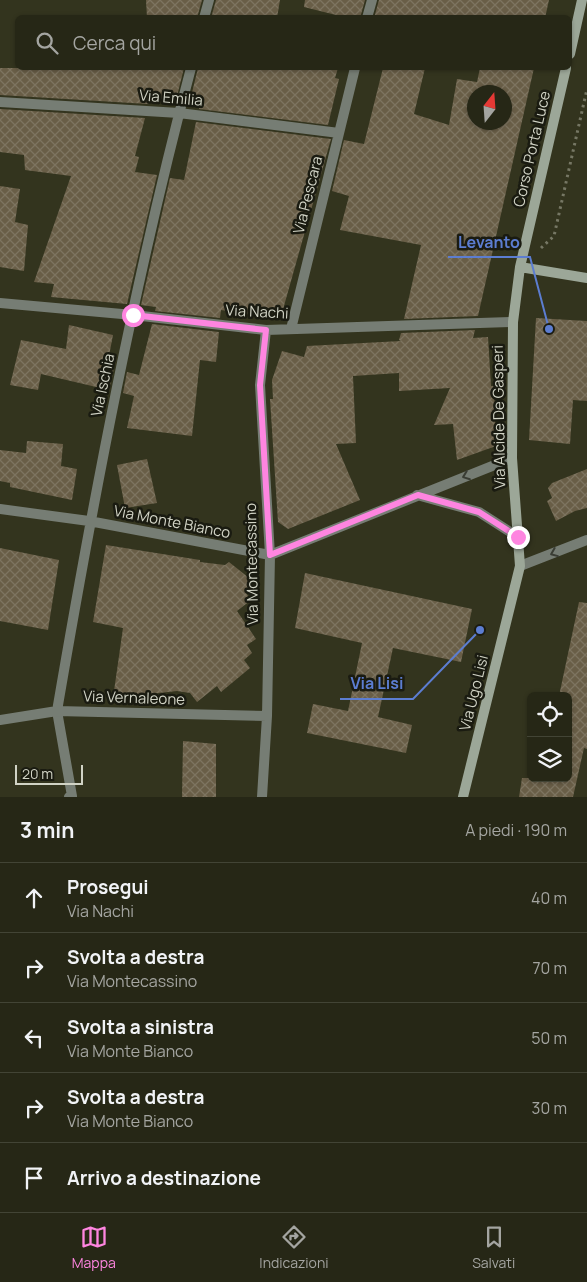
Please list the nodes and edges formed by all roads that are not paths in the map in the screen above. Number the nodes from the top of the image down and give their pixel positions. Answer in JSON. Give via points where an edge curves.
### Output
{"nodes":[{"id":1,"x":209,"y":0,"type":"edge"},
{"id":2,"x":372,"y":0,"type":"edge"},
{"id":3,"x":582,"y":0,"type":"edge"},
{"id":4,"x":205,"y":15,"type":"edge"},
{"id":5,"x":368,"y":15,"type":"edge"},
{"id":6,"x":572,"y":45,"type":"edge"},
{"id":7,"x":190,"y":70,"type":"edge"},
{"id":8,"x":355,"y":70,"type":"edge"},
{"id":9,"x":566,"y":70,"type":"edge"},
{"id":10,"x":0,"y":102,"type":"edge"},
{"id":11,"x":179,"y":113,"type":"junction"},
{"id":12,"x":339,"y":133,"type":"junction"},
{"id":13,"x":520,"y":267,"type":"junction"},
{"id":14,"x":587,"y":278,"type":"edge"},
{"id":15,"x":0,"y":304,"type":"edge"},
{"id":16,"x":133,"y":315,"type":"junction"},
{"id":17,"x":512,"y":322,"type":"junction"},
{"id":18,"x":291,"y":329,"type":"junction"},
{"id":19,"x":266,"y":330,"type":"junction"},
{"id":20,"x":512,"y":458,"type":"junction"},
{"id":21,"x":418,"y":495,"type":"junction"},
{"id":22,"x":0,"y":509,"type":"edge"},
{"id":23,"x":89,"y":521,"type":"junction"},
{"id":24,"x":518,"y":537,"type":"junction"},
{"id":25,"x":587,"y":540,"type":"edge"},
{"id":26,"x":270,"y":555,"type":"junction"},
{"id":27,"x":520,"y":566,"type":"junction"},
{"id":28,"x":57,"y":711,"type":"junction"},
{"id":29,"x":267,"y":716,"type":"junction"},
{"id":30,"x":0,"y":720,"type":"edge"},
{"id":31,"x":69,"y":797,"type":"edge"},
{"id":32,"x":262,"y":797,"type":"edge"},
{"id":33,"x":463,"y":797,"type":"edge"}],
"edges":[{"from":1,"to":4,"type":"street"},
{"from":2,"to":5,"type":"street"},
{"from":3,"to":6,"type":"main road"},
{"from":7,"to":11,"type":"street","name":"Via Ischia"},
{"from":8,"to":12,"type":"street","name":"Via Pescara"},
{"from":9,"to":13,"type":"main road","name":"Corso Porta Luce"},
{"from":10,"to":11,"type":"street","name":"Via Emilia"},
{"from":11,"to":12,"type":"street","name":"Via Emilia"},
{"from":11,"to":16,"type":"street","name":"Via Ischia"},
{"from":12,"to":18,"type":"street","name":"Via Pescara"},
{"from":13,"to":14,"type":"main road"},
{"from":13,"to":17,"type":"main road","name":"Via Alcide De Gasperi"},
{"from":15,"to":16,"type":"street","name":"Via Nachi"},
{"from":16,"to":19,"type":"street","name":"Via Nachi"},
{"from":16,"to":23,"type":"street","name":"Via Ischia"},
{"from":17,"to":18,"type":"street","name":"Via Nachi"},
{"from":17,"to":20,"type":"main road","name":"Via Alcide De Gasperi"},
{"from":18,"to":19,"type":"street","name":"Via Nachi"},
{"from":19,"to":26,"type":"street","name":"Via Montecassino","via":[[260,385]]},
{"from":20,"to":21,"type":"street","one_way":true},
{"from":20,"to":24,"type":"main road","name":"Via Alcide De Gasperi"},
{"from":21,"to":24,"type":"street","via":[[479,512]]},
{"from":21,"to":26,"type":"street"},
{"from":22,"to":23,"type":"street","name":"Via Monte Bianco"},
{"from":23,"to":26,"type":"street","name":"Via Monte Bianco"},
{"from":23,"to":28,"type":"street","name":"Via Ischia"},
{"from":24,"to":27,"type":"main road","name":"Via Alcide De Gasperi"},
{"from":25,"to":27,"type":"street","one_way":true},
{"from":26,"to":29,"type":"street","name":"Via Montecassino"},
{"from":27,"to":33,"type":"main road","name":"Via Ugo Lisi"},
{"from":28,"to":29,"type":"street","name":"Via Vernaleone"},
{"from":28,"to":30,"type":"street","name":"Via Vernaleone"},
{"from":28,"to":31,"type":"street","name":"Via Ischia","via":[[72,796]]},
{"from":29,"to":32,"type":"street","name":"Via Montecassino"}]}
